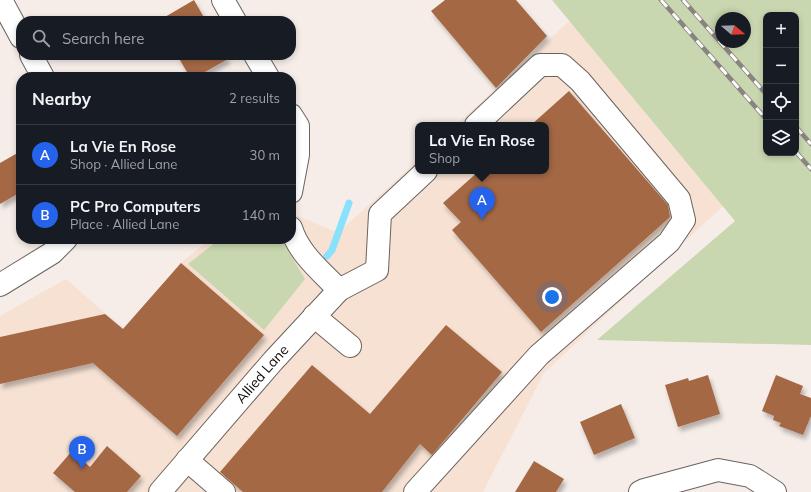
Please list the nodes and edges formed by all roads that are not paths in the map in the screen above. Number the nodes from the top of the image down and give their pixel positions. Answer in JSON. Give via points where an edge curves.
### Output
{"nodes":[{"id":1,"x":1,"y":0,"type":"edge"},
{"id":2,"x":223,"y":0,"type":"edge"},
{"id":3,"x":232,"y":16,"type":"edge"},
{"id":4,"x":16,"y":28,"type":"edge"},
{"id":5,"x":34,"y":60,"type":"edge"},
{"id":6,"x":258,"y":60,"type":"edge"},
{"id":7,"x":40,"y":72,"type":"edge"},
{"id":8,"x":265,"y":72,"type":"edge"},
{"id":9,"x":479,"y":122,"type":"edge"},
{"id":10,"x":296,"y":123,"type":"edge"},
{"id":11,"x":296,"y":166,"type":"edge"},
{"id":12,"x":423,"y":174,"type":"edge"},
{"id":13,"x":296,"y":242,"type":"edge"},
{"id":14,"x":61,"y":244,"type":"edge"},
{"id":15,"x":0,"y":285,"type":"edge"},
{"id":16,"x":339,"y":290,"type":"junction"},
{"id":17,"x":314,"y":316,"type":"junction"},
{"id":18,"x":350,"y":346,"type":"dead end"},
{"id":19,"x":187,"y":460,"type":"junction"},
{"id":20,"x":160,"y":492,"type":"edge"},
{"id":21,"x":224,"y":492,"type":"edge"},
{"id":22,"x":415,"y":492,"type":"edge"},
{"id":23,"x":640,"y":492,"type":"edge"},
{"id":24,"x":775,"y":492,"type":"edge"}],
"edges":[{"from":1,"to":4,"type":"street"},
{"from":2,"to":3,"type":"street"},
{"from":5,"to":7,"type":"street"},
{"from":6,"to":8,"type":"street"},
{"from":9,"to":22,"type":"street","via":[[540,65],[562,65],[580,81],[679,199],[684,220],[669,242],[539,355]]},
{"from":10,"to":11,"type":"street"},
{"from":12,"to":16,"type":"street","name":"Allied Lane","via":[[380,214],[377,270]]},
{"from":13,"to":16,"type":"street","via":[[302,252]]},
{"from":14,"to":15,"type":"street","via":[[52,253]]},
{"from":16,"to":17,"type":"street","name":"Allied Lane"},
{"from":17,"to":18,"type":"street"},
{"from":17,"to":19,"type":"street","name":"Allied Lane"},
{"from":19,"to":20,"type":"street","name":"Allied Lane"},
{"from":19,"to":21,"type":"street"},
{"from":23,"to":24,"type":"street","via":[[718,470],[750,476]]}]}
